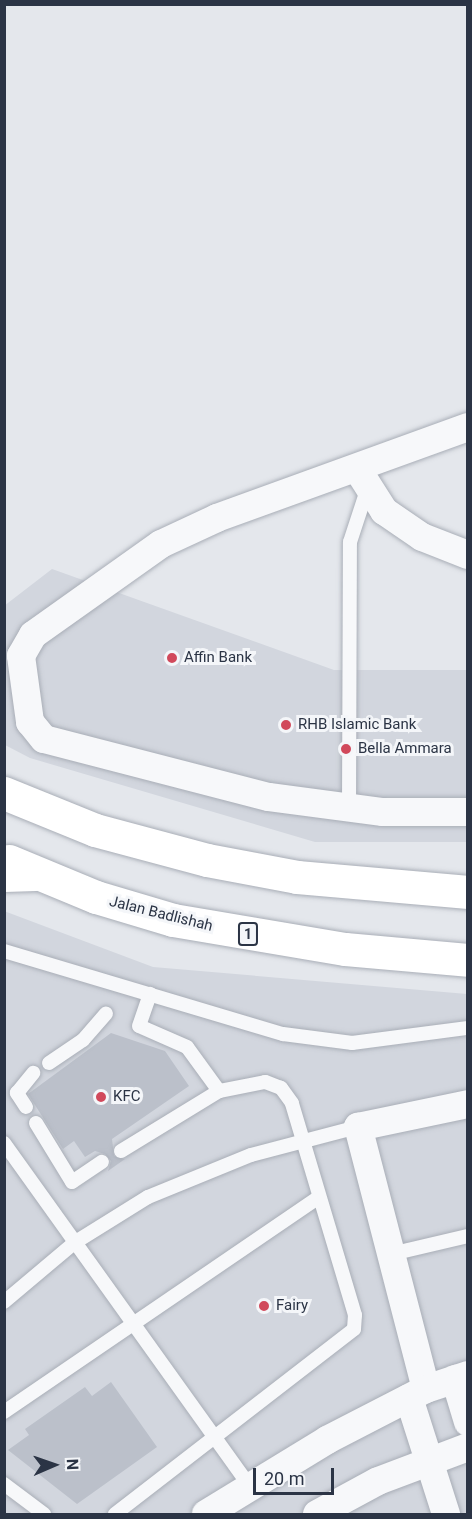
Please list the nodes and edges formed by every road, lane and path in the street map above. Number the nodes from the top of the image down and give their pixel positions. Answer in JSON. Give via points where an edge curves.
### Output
{"nodes":[{"id":1,"x":468,"y":427,"type":"edge"},
{"id":2,"x":362,"y":480,"type":"junction"},
{"id":3,"x":468,"y":555,"type":"edge"},
{"id":4,"x":4,"y":793,"type":"edge"},
{"id":5,"x":349,"y":809,"type":"junction"},
{"id":6,"x":468,"y":812,"type":"edge"},
{"id":7,"x":4,"y":859,"type":"edge"},
{"id":8,"x":20,"y":875,"type":"edge"},
{"id":9,"x":468,"y":892,"type":"edge"},
{"id":10,"x":4,"y":951,"type":"edge"},
{"id":11,"x":468,"y":960,"type":"edge"},
{"id":12,"x":150,"y":994,"type":"junction"},
{"id":13,"x":106,"y":1014,"type":"dead end"},
{"id":14,"x":468,"y":1028,"type":"edge"},
{"id":15,"x":49,"y":1063,"type":"dead end"},
{"id":16,"x":33,"y":1073,"type":"dead end"},
{"id":17,"x":219,"y":1091,"type":"junction"},
{"id":18,"x":468,"y":1104,"type":"edge"},
{"id":19,"x":26,"y":1107,"type":"dead end"},
{"id":20,"x":36,"y":1123,"type":"dead end"},
{"id":21,"x":358,"y":1127,"type":"junction"},
{"id":22,"x":303,"y":1141,"type":"junction"},
{"id":23,"x":4,"y":1143,"type":"edge"},
{"id":24,"x":121,"y":1151,"type":"dead end"},
{"id":25,"x":102,"y":1162,"type":"dead end"},
{"id":26,"x":319,"y":1197,"type":"junction"},
{"id":27,"x":468,"y":1236,"type":"edge"},
{"id":28,"x":74,"y":1243,"type":"junction"},
{"id":29,"x":391,"y":1254,"type":"junction"},
{"id":30,"x":4,"y":1302,"type":"edge"},
{"id":31,"x":132,"y":1324,"type":"junction"},
{"id":32,"x":461,"y":1377,"type":"edge"},
{"id":33,"x":417,"y":1394,"type":"junction"},
{"id":34,"x":4,"y":1412,"type":"edge"},
{"id":35,"x":468,"y":1422,"type":"edge"},
{"id":36,"x":213,"y":1436,"type":"junction"},
{"id":37,"x":468,"y":1447,"type":"edge"},
{"id":38,"x":429,"y":1461,"type":"junction"},
{"id":39,"x":4,"y":1484,"type":"edge"},
{"id":40,"x":250,"y":1486,"type":"junction"},
{"id":41,"x":44,"y":1515,"type":"edge"},
{"id":42,"x":114,"y":1515,"type":"edge"},
{"id":43,"x":206,"y":1515,"type":"edge"},
{"id":44,"x":317,"y":1515,"type":"edge"},
{"id":45,"x":446,"y":1515,"type":"edge"}],
"edges":[{"from":1,"to":2,"type":"street"},
{"from":2,"to":3,"type":"street","via":[[384,511],[422,537]]},
{"from":2,"to":5,"type":"lane","via":[[350,542]]},
{"from":2,"to":5,"type":"street","via":[[217,518],[161,544],[42,627],[24,644],[21,656],[30,722],[44,739],[233,790]]},
{"from":4,"to":9,"type":"main road","via":[[95,830],[207,860],[308,878]]},
{"from":5,"to":6,"type":"street"},
{"from":7,"to":8,"type":"main road","name":"Jalan Badlishah","number":"1"},
{"from":8,"to":11,"type":"main road","name":"Jalan Badlishah","number":"1","via":[[173,920],[345,949]]},
{"from":10,"to":12,"type":"lane"},
{"from":12,"to":14,"type":"lane","via":[[283,1034],[352,1043]]},
{"from":12,"to":17,"type":"lane","via":[[139,1026],[187,1047]]},
{"from":13,"to":15,"type":"lane","via":[[83,1040]]},
{"from":16,"to":19,"type":"lane","via":[[17,1093]]},
{"from":17,"to":22,"type":"lane","via":[[265,1082],[281,1088],[292,1103]]},
{"from":17,"to":24,"type":"lane"},
{"from":18,"to":21,"type":"street"},
{"from":20,"to":25,"type":"lane","via":[[72,1182]]},
{"from":21,"to":22,"type":"lane"},
{"from":21,"to":29,"type":"street"},
{"from":22,"to":26,"type":"lane"},
{"from":22,"to":28,"type":"lane","via":[[190,1178]]},
{"from":23,"to":28,"type":"lane"},
{"from":26,"to":31,"type":"lane"},
{"from":26,"to":36,"type":"lane","via":[[355,1316],[354,1329]]},
{"from":27,"to":29,"type":"lane"},
{"from":28,"to":30,"type":"lane"},
{"from":28,"to":31,"type":"lane"},
{"from":29,"to":33,"type":"street"},
{"from":31,"to":34,"type":"lane"},
{"from":31,"to":36,"type":"lane"},
{"from":32,"to":33,"type":"street"},
{"from":32,"to":35,"type":"street"},
{"from":33,"to":38,"type":"street"},
{"from":33,"to":40,"type":"street"},
{"from":36,"to":40,"type":"lane"},
{"from":36,"to":42,"type":"lane"},
{"from":37,"to":38,"type":"street"},
{"from":38,"to":44,"type":"street"},
{"from":38,"to":45,"type":"street"},
{"from":39,"to":41,"type":"lane"},
{"from":40,"to":43,"type":"street"}]}
